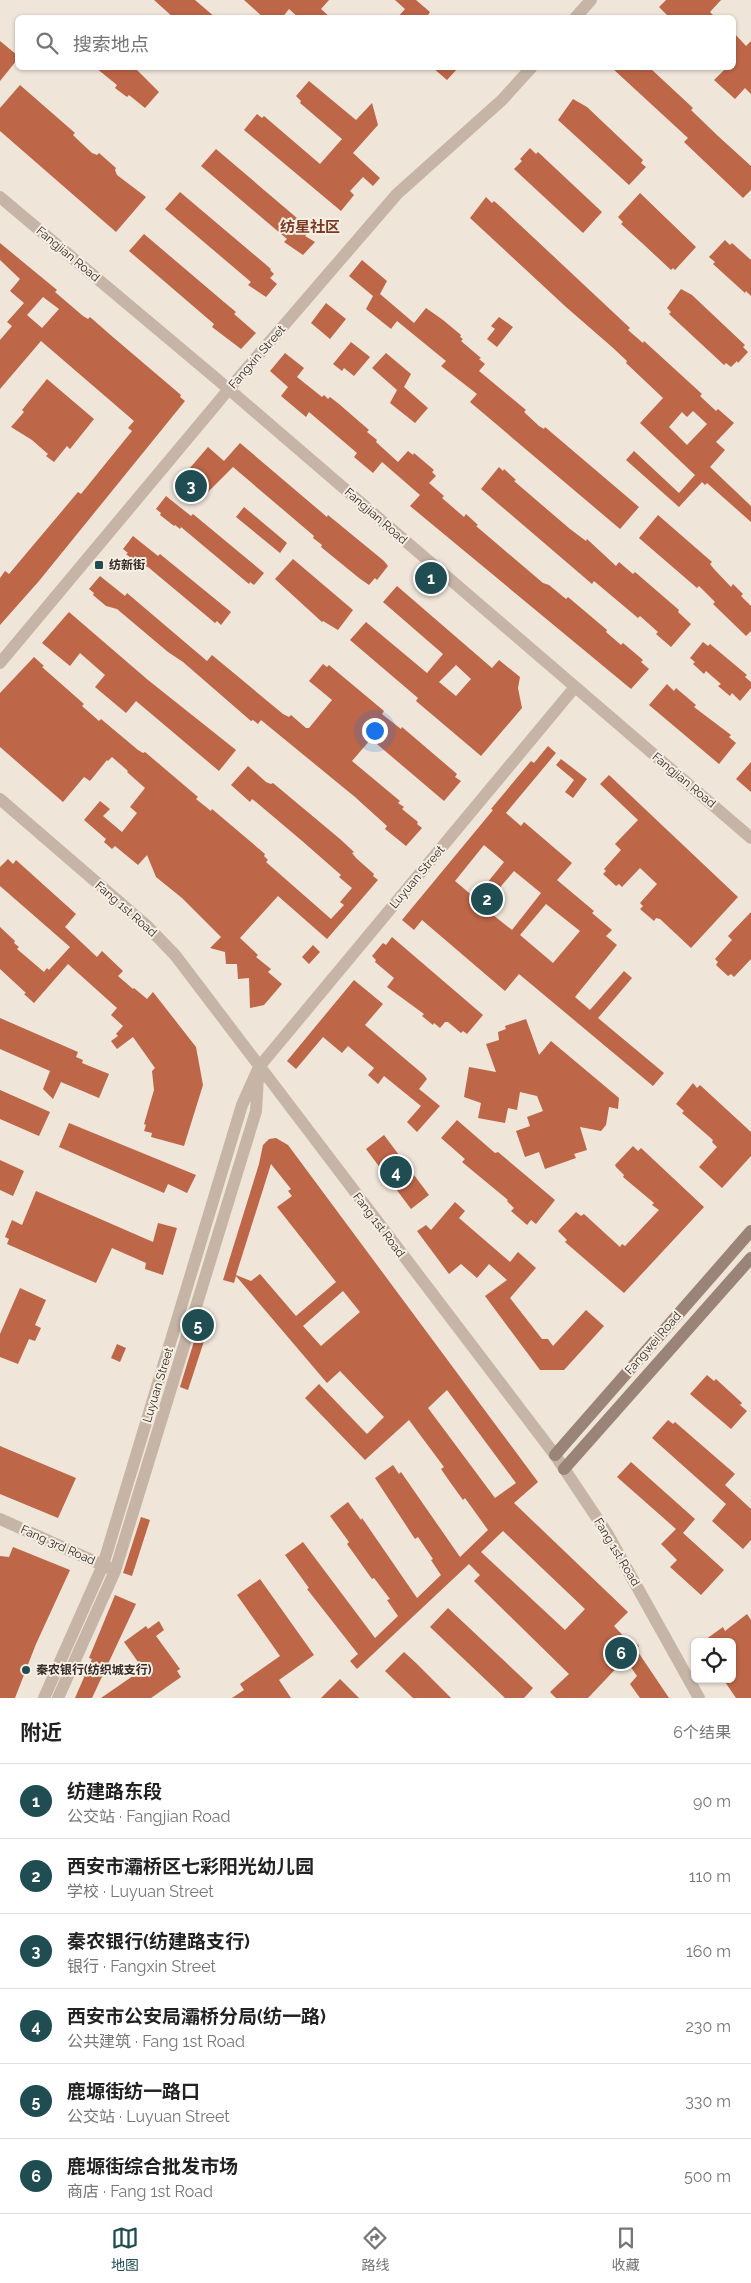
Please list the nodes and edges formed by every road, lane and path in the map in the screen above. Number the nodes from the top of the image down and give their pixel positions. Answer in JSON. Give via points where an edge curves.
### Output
{"nodes":[{"id":1,"x":591,"y":0,"type":"edge"},
{"id":2,"x":578,"y":15,"type":"edge"},
{"id":3,"x":529,"y":70,"type":"edge"},
{"id":4,"x":0,"y":197,"type":"edge"},
{"id":5,"x":229,"y":389,"type":"junction"},
{"id":6,"x":0,"y":663,"type":"edge"},
{"id":7,"x":575,"y":688,"type":"junction"},
{"id":8,"x":0,"y":799,"type":"edge"},
{"id":9,"x":751,"y":838,"type":"edge"},
{"id":10,"x":259,"y":1067,"type":"junction"},
{"id":11,"x":751,"y":1231,"type":"edge"},
{"id":12,"x":751,"y":1258,"type":"edge"},
{"id":13,"x":555,"y":1455,"type":"junction"},
{"id":14,"x":564,"y":1469,"type":"junction"},
{"id":15,"x":0,"y":1519,"type":"edge"},
{"id":16,"x":103,"y":1565,"type":"junction"},
{"id":17,"x":115,"y":1571,"type":"junction"},
{"id":18,"x":44,"y":1698,"type":"edge"},
{"id":19,"x":58,"y":1698,"type":"edge"},
{"id":20,"x":698,"y":1698,"type":"edge"}],
"edges":[{"from":1,"to":2,"type":"street"},
{"from":3,"to":5,"type":"street","name":"Fangxin Street","via":[[502,100],[397,194]]},
{"from":4,"to":5,"type":"street","name":"Fangjian Road"},
{"from":5,"to":6,"type":"street","name":"Fangxin Street"},
{"from":5,"to":7,"type":"street","name":"Fangjian Road"},
{"from":7,"to":9,"type":"street","name":"Fangjian Road"},
{"from":7,"to":10,"type":"street","name":"Luyuan Street"},
{"from":8,"to":10,"type":"street","name":"Fang 1st Road","via":[[162,940]]},
{"from":10,"to":13,"type":"street","name":"Fang 1st Road"},
{"from":10,"to":16,"type":"street","name":"Luyuan Street","via":[[242,1104]]},
{"from":10,"to":17,"type":"street","name":"Luyuan Street","via":[[256,1111]]},
{"from":11,"to":13,"type":"main road","name":"Fangwei Road"},
{"from":12,"to":14,"type":"main road","name":"Fangwei Road"},
{"from":13,"to":14,"type":"street","name":"Fang 1st Road"},
{"from":14,"to":20,"type":"street","name":"Fang 1st Road","via":[[607,1533]]},
{"from":15,"to":16,"type":"street","name":"Fang 3rd Road"},
{"from":16,"to":17,"type":"street","name":"Fang 3rd Road"},
{"from":16,"to":18,"type":"street","name":"Luyuan Street"},
{"from":17,"to":19,"type":"street","name":"Luyuan Street"}]}
